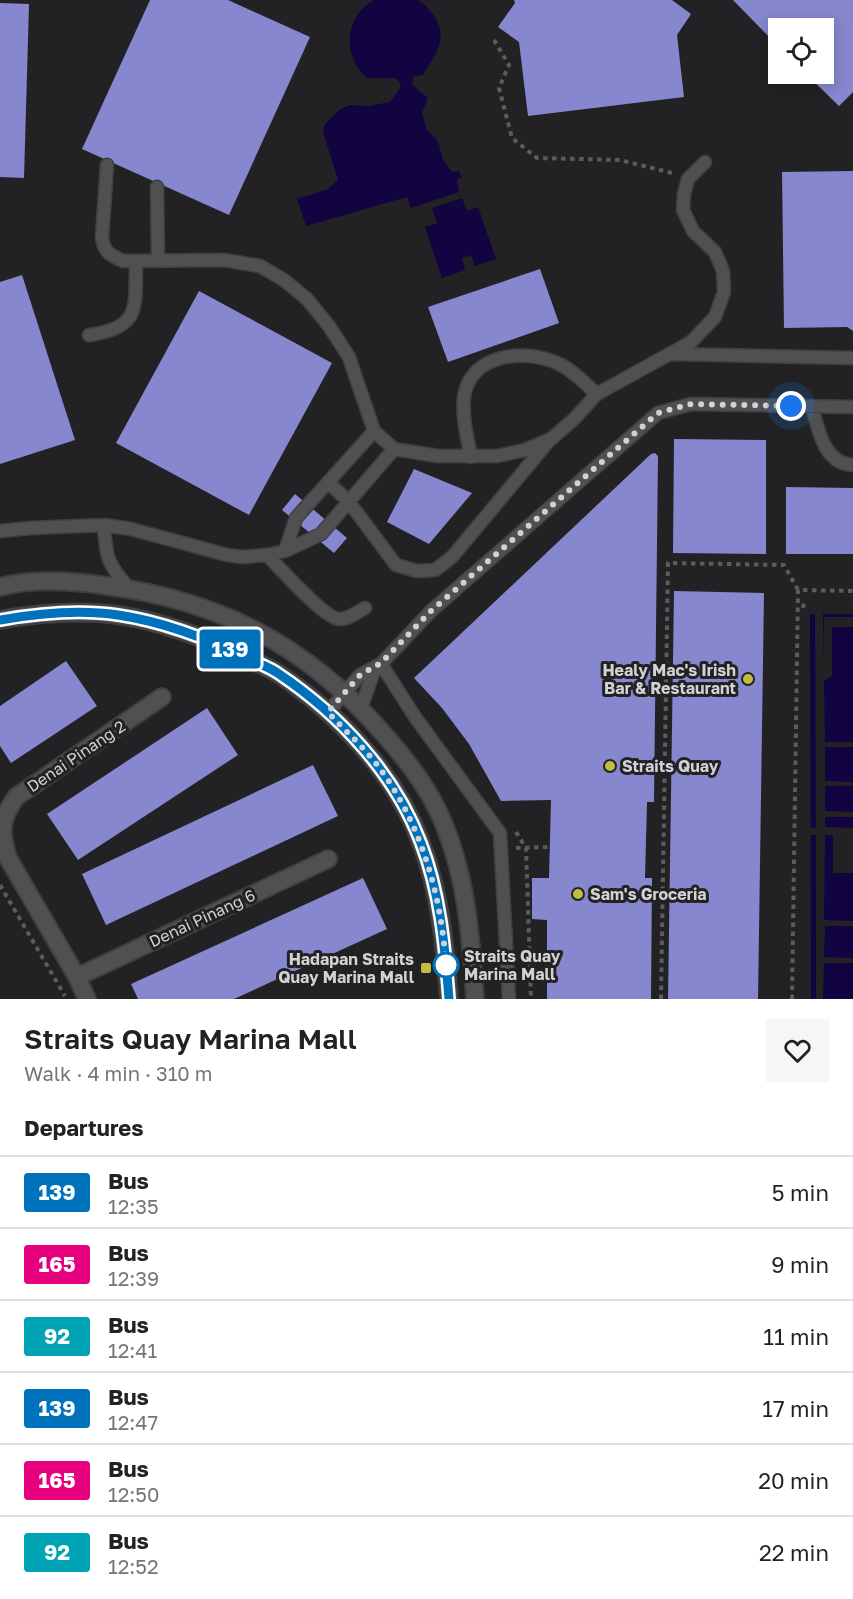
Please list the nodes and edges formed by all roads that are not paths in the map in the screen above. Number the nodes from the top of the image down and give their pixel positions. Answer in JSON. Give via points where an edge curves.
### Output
{"nodes":[{"id":1,"x":705,"y":162,"type":"dead end"},
{"id":2,"x":107,"y":165,"type":"dead end"},
{"id":3,"x":157,"y":187,"type":"dead end"},
{"id":4,"x":158,"y":261,"type":"junction"},
{"id":5,"x":136,"y":262,"type":"junction"},
{"id":6,"x":89,"y":335,"type":"dead end"},
{"id":7,"x":670,"y":354,"type":"junction"},
{"id":8,"x":853,"y":358,"type":"edge"},
{"id":9,"x":597,"y":394,"type":"junction"},
{"id":10,"x":812,"y":406,"type":"junction"},
{"id":11,"x":853,"y":407,"type":"edge"},
{"id":12,"x":374,"y":431,"type":"junction"},
{"id":13,"x":550,"y":439,"type":"junction"},
{"id":14,"x":394,"y":449,"type":"junction"},
{"id":15,"x":471,"y":457,"type":"junction"},
{"id":16,"x":853,"y":465,"type":"edge"},
{"id":17,"x":328,"y":482,"type":"junction"},
{"id":18,"x":349,"y":502,"type":"junction"},
{"id":19,"x":104,"y":525,"type":"junction"},
{"id":20,"x":0,"y":531,"type":"edge"},
{"id":21,"x":285,"y":551,"type":"junction"},
{"id":22,"x":267,"y":555,"type":"junction"},
{"id":23,"x":0,"y":587,"type":"edge"},
{"id":24,"x":129,"y":588,"type":"junction"},
{"id":25,"x":365,"y":608,"type":"dead end"},
{"id":26,"x":0,"y":620,"type":"edge"},
{"id":27,"x":378,"y":666,"type":"junction"},
{"id":28,"x":344,"y":692,"type":"junction"},
{"id":29,"x":162,"y":698,"type":"dead end"},
{"id":30,"x":361,"y":708,"type":"junction"},
{"id":31,"x":328,"y":712,"type":"junction"},
{"id":32,"x":0,"y":822,"type":"edge"},
{"id":33,"x":328,"y":859,"type":"dead end"},
{"id":34,"x":77,"y":977,"type":"junction"},
{"id":35,"x":87,"y":999,"type":"edge"},
{"id":36,"x":449,"y":999,"type":"edge"},
{"id":37,"x":475,"y":999,"type":"edge"},
{"id":38,"x":509,"y":999,"type":"edge"}],
"edges":[{"from":1,"to":7,"type":"lane","via":[[687,179],[683,210],[693,231],[715,252],[723,271],[724,292],[715,317],[691,342]]},
{"from":2,"to":5,"type":"lane","via":[[104,248],[123,261]]},
{"from":3,"to":4,"type":"lane"},
{"from":4,"to":5,"type":"lane"},
{"from":4,"to":12,"type":"lane","via":[[224,260],[260,266],[285,280],[329,326],[349,357]]},
{"from":5,"to":6,"type":"lane","via":[[132,313],[119,327]]},
{"from":7,"to":8,"type":"lane"},
{"from":7,"to":9,"type":"lane"},
{"from":9,"to":13,"type":"lane"},
{"from":9,"to":15,"type":"lane","via":[[558,363],[528,354],[499,358],[475,371],[465,395]]},
{"from":10,"to":11,"type":"lane"},
{"from":10,"to":16,"type":"lane","via":[[824,445],[836,460]]},
{"from":10,"to":27,"type":"lane","via":[[691,404],[658,413],[431,611]]},
{"from":12,"to":14,"type":"lane"},
{"from":12,"to":17,"type":"lane"},
{"from":13,"to":15,"type":"lane","via":[[525,450]]},
{"from":13,"to":18,"type":"lane","via":[[452,557],[435,570],[417,571],[396,565]]},
{"from":14,"to":15,"type":"lane"},
{"from":14,"to":18,"type":"lane"},
{"from":17,"to":18,"type":"lane"},
{"from":17,"to":21,"type":"lane","via":[[296,518]]},
{"from":18,"to":21,"type":"lane","via":[[321,534]]},
{"from":19,"to":20,"type":"lane"},
{"from":19,"to":22,"type":"lane","via":[[227,555]]},
{"from":19,"to":24,"type":"lane","via":[[109,563]]},
{"from":21,"to":22,"type":"lane"},
{"from":22,"to":25,"type":"lane","via":[[325,613],[338,619]]},
{"from":23,"to":24,"type":"main road","via":[[82,582]]},
{"from":24,"to":28,"type":"main road","via":[[232,619],[278,642],[320,670]]},
{"from":26,"to":31,"type":"main road","via":[[74,612],[118,615],[175,628],[220,644],[279,674]]},
{"from":27,"to":28,"type":"lane","via":[[363,673]]},
{"from":27,"to":30,"type":"lane"},
{"from":27,"to":38,"type":"lane","via":[[501,833]]},
{"from":28,"to":30,"type":"main road"},
{"from":28,"to":31,"type":"lane"},
{"from":29,"to":32,"type":"main road","name":"Denai Pinang 2","via":[[16,797]]},
{"from":30,"to":37,"type":"main road","via":[[406,759],[438,811],[448,836],[466,903]]},
{"from":31,"to":36,"type":"main road","via":[[382,771],[421,841],[445,948]]},
{"from":32,"to":34,"type":"main road","via":[[0,839],[8,858]]},
{"from":33,"to":34,"type":"main road","name":"Denai Pinang 6"},
{"from":34,"to":35,"type":"main road"}]}
